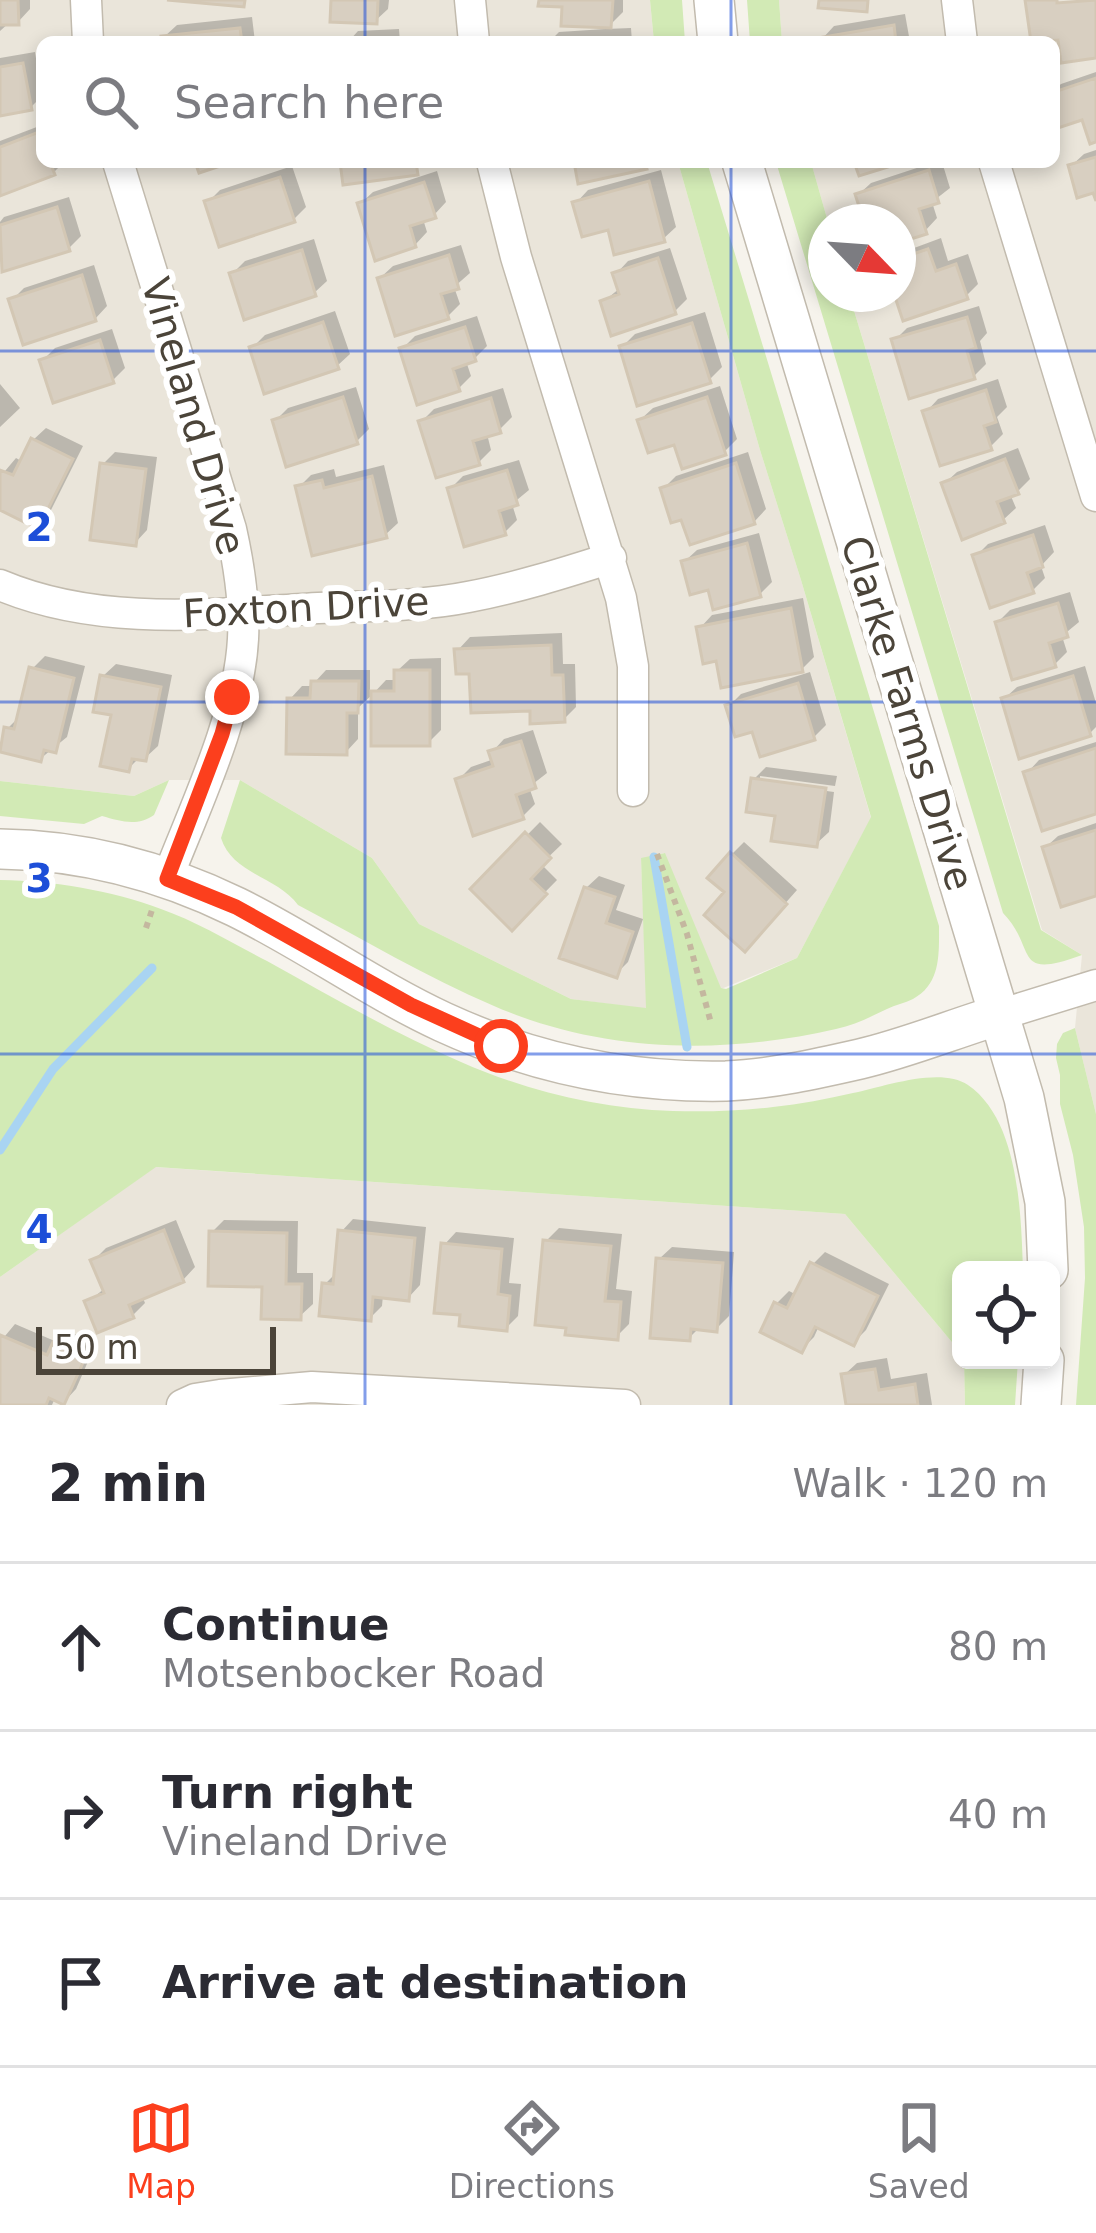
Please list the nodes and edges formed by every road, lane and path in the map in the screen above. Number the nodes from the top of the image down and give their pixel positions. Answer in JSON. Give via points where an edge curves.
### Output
{"nodes":[{"id":1,"x":86,"y":0,"type":"edge"},
{"id":2,"x":470,"y":0,"type":"edge"},
{"id":3,"x":714,"y":0,"type":"edge"},
{"id":4,"x":957,"y":0,"type":"edge"},
{"id":5,"x":88,"y":36,"type":"edge"},
{"id":6,"x":473,"y":36,"type":"edge"},
{"id":7,"x":717,"y":36,"type":"edge"},
{"id":8,"x":961,"y":36,"type":"edge"},
{"id":9,"x":120,"y":168,"type":"edge"},
{"id":10,"x":494,"y":168,"type":"edge"},
{"id":11,"x":744,"y":168,"type":"edge"},
{"id":12,"x":996,"y":168,"type":"edge"},
{"id":13,"x":1096,"y":496,"type":"edge"},
{"id":14,"x":611,"y":558,"type":"junction"},
{"id":15,"x":0,"y":585,"type":"edge"},
{"id":16,"x":243,"y":612,"type":"junction"},
{"id":17,"x":633,"y":791,"type":"dead end"},
{"id":18,"x":0,"y":849,"type":"edge"},
{"id":19,"x":658,"y":854,"type":"dead end"},
{"id":20,"x":161,"y":891,"type":"junction"},
{"id":21,"x":146,"y":928,"type":"dead end"},
{"id":22,"x":1096,"y":985,"type":"edge"},
{"id":23,"x":999,"y":1015,"type":"junction"},
{"id":24,"x":711,"y":1023,"type":"dead end"},
{"id":25,"x":1048,"y":1261,"type":"edge"},
{"id":26,"x":1043,"y":1369,"type":"edge"},
{"id":27,"x":182,"y":1405,"type":"edge"},
{"id":28,"x":625,"y":1405,"type":"edge"},
{"id":29,"x":1041,"y":1405,"type":"edge"}],
"edges":[{"from":1,"to":5,"type":"street"},
{"from":2,"to":6,"type":"street"},
{"from":3,"to":7,"type":"street"},
{"from":4,"to":8,"type":"street"},
{"from":9,"to":16,"type":"street","name":"Vineland Drive","via":[[231,529]]},
{"from":10,"to":14,"type":"street"},
{"from":11,"to":23,"type":"street","name":"Clarke Farms Drive"},
{"from":12,"to":13,"type":"street"},
{"from":14,"to":16,"type":"street","name":"Foxton Drive","via":[[440,602]]},
{"from":14,"to":17,"type":"street","via":[[633,666]]},
{"from":15,"to":16,"type":"street","name":"Foxton Drive","via":[[99,612]]},
{"from":16,"to":20,"type":"street","name":"Vineland Drive","via":[[240,668],[222,734]]},
{"from":18,"to":20,"type":"street","via":[[124,864]]},
{"from":19,"to":24,"type":"path"},
{"from":20,"to":21,"type":"path"},
{"from":20,"to":23,"type":"street","via":[[236,907],[442,1021],[595,1071],[728,1081],[798,1072]]},
{"from":22,"to":23,"type":"street"},
{"from":23,"to":25,"type":"street","name":"Clarke Farms Drive","via":[[1037,1152]]},
{"from":26,"to":29,"type":"street"},
{"from":27,"to":28,"type":"street","via":[[312,1387]]}]}
